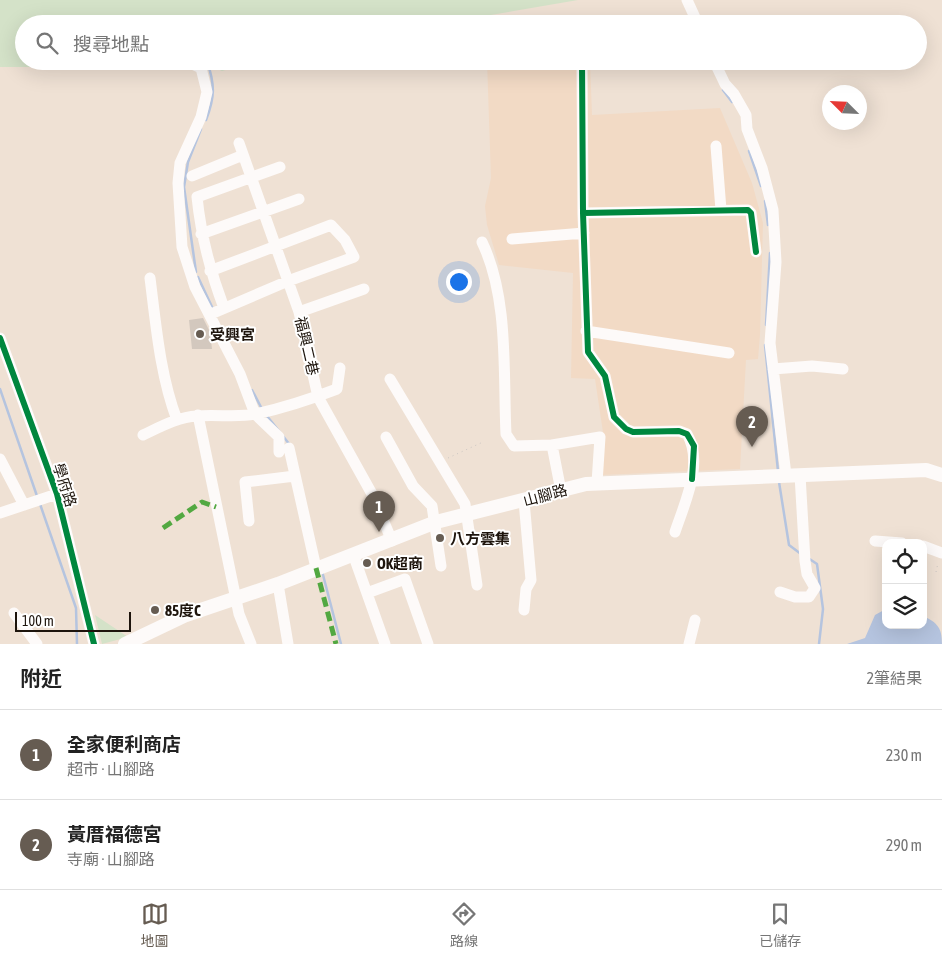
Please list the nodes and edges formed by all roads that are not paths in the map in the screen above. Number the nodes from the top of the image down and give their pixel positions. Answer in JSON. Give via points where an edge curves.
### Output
{"nodes":[{"id":1,"x":688,"y":0,"type":"edge"},
{"id":2,"x":694,"y":15,"type":"edge"},
{"id":3,"x":202,"y":70,"type":"edge"},
{"id":4,"x":582,"y":70,"type":"edge"},
{"id":5,"x":718,"y":70,"type":"edge"},
{"id":6,"x":240,"y":143,"type":"dead end"},
{"id":7,"x":716,"y":146,"type":"dead end"},
{"id":8,"x":243,"y":155,"type":"junction"},
{"id":9,"x":280,"y":167,"type":"dead end"},
{"id":10,"x":192,"y":176,"type":"dead end"},
{"id":11,"x":252,"y":176,"type":"junction"},
{"id":12,"x":299,"y":199,"type":"dead end"},
{"id":13,"x":721,"y":210,"type":"junction"},
{"id":14,"x":264,"y":211,"type":"junction"},
{"id":15,"x":583,"y":213,"type":"junction"},
{"id":16,"x":584,"y":232,"type":"junction"},
{"id":17,"x":201,"y":234,"type":"junction"},
{"id":18,"x":512,"y":239,"type":"dead end"},
{"id":19,"x":482,"y":242,"type":"dead end"},
{"id":20,"x":277,"y":246,"type":"junction"},
{"id":21,"x":756,"y":252,"type":"dead end"},
{"id":22,"x":210,"y":271,"type":"junction"},
{"id":23,"x":150,"y":278,"type":"dead end"},
{"id":24,"x":288,"y":281,"type":"junction"},
{"id":25,"x":364,"y":289,"type":"dead end"},
{"id":26,"x":224,"y":308,"type":"junction"},
{"id":27,"x":299,"y":312,"type":"junction"},
{"id":28,"x":211,"y":314,"type":"junction"},
{"id":29,"x":586,"y":331,"type":"junction"},
{"id":30,"x":0,"y":338,"type":"edge"},
{"id":31,"x":729,"y":354,"type":"dead end"},
{"id":32,"x":340,"y":368,"type":"dead end"},
{"id":33,"x":773,"y":369,"type":"junction"},
{"id":34,"x":843,"y":369,"type":"dead end"},
{"id":35,"x":390,"y":380,"type":"dead end"},
{"id":36,"x":318,"y":397,"type":"junction"},
{"id":37,"x":255,"y":414,"type":"junction"},
{"id":38,"x":198,"y":415,"type":"junction"},
{"id":39,"x":177,"y":420,"type":"junction"},
{"id":40,"x":143,"y":435,"type":"dead end"},
{"id":41,"x":386,"y":437,"type":"dead end"},
{"id":42,"x":552,"y":444,"type":"junction"},
{"id":43,"x":0,"y":459,"type":"edge"},
{"id":44,"x":800,"y":475,"type":"junction"},
{"id":45,"x":942,"y":475,"type":"edge"},
{"id":46,"x":295,"y":476,"type":"junction"},
{"id":47,"x":779,"y":476,"type":"junction"},
{"id":48,"x":692,"y":479,"type":"junction"},
{"id":49,"x":597,"y":484,"type":"junction"},
{"id":50,"x":561,"y":491,"type":"junction"},
{"id":51,"x":57,"y":494,"type":"junction"},
{"id":52,"x":524,"y":501,"type":"junction"},
{"id":53,"x":24,"y":505,"type":"junction"},
{"id":54,"x":0,"y":512,"type":"edge"},
{"id":55,"x":465,"y":516,"type":"junction"},
{"id":56,"x":249,"y":521,"type":"dead end"},
{"id":57,"x":436,"y":522,"type":"junction"},
{"id":58,"x":676,"y":532,"type":"dead end"},
{"id":59,"x":392,"y":541,"type":"junction"},
{"id":60,"x":875,"y":541,"type":"dead end"},
{"id":61,"x":882,"y":542,"type":"edge"},
{"id":62,"x":927,"y":547,"type":"edge"},
{"id":63,"x":942,"y":553,"type":"edge"},
{"id":64,"x":353,"y":554,"type":"junction"},
{"id":65,"x":321,"y":566,"type":"junction"},
{"id":66,"x":441,"y":566,"type":"dead end"},
{"id":67,"x":278,"y":584,"type":"junction"},
{"id":68,"x":477,"y":585,"type":"dead end"},
{"id":69,"x":780,"y":592,"type":"dead end"},
{"id":70,"x":367,"y":593,"type":"junction"},
{"id":71,"x":236,"y":598,"type":"junction"},
{"id":72,"x":524,"y":610,"type":"dead end"},
{"id":73,"x":14,"y":613,"type":"dead end"},
{"id":74,"x":695,"y":620,"type":"dead end"},
{"id":75,"x":37,"y":644,"type":"edge"},
{"id":76,"x":94,"y":644,"type":"edge"},
{"id":77,"x":125,"y":644,"type":"edge"},
{"id":78,"x":251,"y":644,"type":"edge"},
{"id":79,"x":288,"y":644,"type":"edge"},
{"id":80,"x":386,"y":644,"type":"edge"},
{"id":81,"x":428,"y":644,"type":"edge"},
{"id":82,"x":690,"y":644,"type":"edge"}],
"edges":[{"from":1,"to":2,"type":"street"},
{"from":3,"to":28,"type":"street","via":[[207,92],[201,116],[180,163],[178,184],[182,247],[195,287]]},
{"from":4,"to":15,"type":"street"},
{"from":5,"to":33,"type":"street","via":[[746,115],[747,129],[773,210],[776,262],[770,343]]},
{"from":6,"to":8,"type":"street","name":"福興二巷"},
{"from":7,"to":13,"type":"street"},
{"from":8,"to":10,"type":"street"},
{"from":8,"to":11,"type":"street","name":"福興二巷"},
{"from":9,"to":11,"type":"street"},
{"from":11,"to":14,"type":"street","name":"福興二巷"},
{"from":11,"to":17,"type":"street","via":[[197,197]]},
{"from":12,"to":14,"type":"street"},
{"from":13,"to":15,"type":"street"},
{"from":13,"to":21,"type":"street","via":[[748,210],[751,213]]},
{"from":14,"to":17,"type":"street"},
{"from":14,"to":20,"type":"street","name":"福興二巷"},
{"from":15,"to":16,"type":"street"},
{"from":16,"to":18,"type":"street"},
{"from":16,"to":29,"type":"street"},
{"from":17,"to":22,"type":"street"},
{"from":19,"to":42,"type":"street","via":[[490,260],[500,306],[506,434],[514,446]]},
{"from":20,"to":22,"type":"street"},
{"from":20,"to":24,"type":"street","name":"福興二巷"},
{"from":20,"to":24,"type":"street","via":[[331,225],[345,240],[354,257]]},
{"from":22,"to":26,"type":"street"},
{"from":23,"to":39,"type":"street","via":[[159,348]]},
{"from":24,"to":26,"type":"street"},
{"from":24,"to":27,"type":"street","name":"福興二巷"},
{"from":25,"to":27,"type":"street"},
{"from":26,"to":28,"type":"street"},
{"from":27,"to":36,"type":"street","name":"福興二巷"},
{"from":28,"to":37,"type":"street"},
{"from":29,"to":31,"type":"street"},
{"from":29,"to":48,"type":"street","via":[[588,352],[605,376],[614,418],[633,432],[679,431],[687,434],[694,446]]},
{"from":30,"to":51,"type":"street","name":"學府路"},
{"from":32,"to":36,"type":"street","via":[[337,389]]},
{"from":33,"to":34,"type":"street","via":[[812,366]]},
{"from":33,"to":47,"type":"street"},
{"from":35,"to":55,"type":"street","via":[[465,504]]},
{"from":36,"to":37,"type":"street"},
{"from":36,"to":59,"type":"street","name":"福興二巷","via":[[372,494]]},
{"from":37,"to":38,"type":"street","via":[[228,417]]},
{"from":37,"to":46,"type":"street","via":[[279,437]]},
{"from":38,"to":39,"type":"street"},
{"from":38,"to":71,"type":"street"},
{"from":39,"to":40,"type":"street"},
{"from":41,"to":57,"type":"street","via":[[413,486],[432,506]]},
{"from":42,"to":49,"type":"street","via":[[600,437]]},
{"from":42,"to":50,"type":"street"},
{"from":43,"to":53,"type":"street"},
{"from":44,"to":45,"type":"main road","name":"山腳路","via":[[926,470]]},
{"from":44,"to":47,"type":"main road","name":"山腳路"},
{"from":44,"to":69,"type":"street","via":[[805,561],[815,588],[809,597]]},
{"from":46,"to":56,"type":"street","via":[[245,482]]},
{"from":46,"to":65,"type":"street"},
{"from":47,"to":48,"type":"main road","name":"山腳路"},
{"from":48,"to":49,"type":"main road","name":"山腳路"},
{"from":48,"to":58,"type":"street"},
{"from":49,"to":50,"type":"main road","name":"山腳路"},
{"from":50,"to":52,"type":"main road","name":"山腳路"},
{"from":51,"to":53,"type":"street"},
{"from":51,"to":76,"type":"street","name":"學府路"},
{"from":52,"to":55,"type":"main road","name":"山腳路"},
{"from":52,"to":72,"type":"street","via":[[531,580],[526,589]]},
{"from":53,"to":54,"type":"street"},
{"from":55,"to":57,"type":"main road","name":"山腳路"},
{"from":55,"to":68,"type":"street"},
{"from":57,"to":59,"type":"main road","name":"山腳路"},
{"from":57,"to":66,"type":"street"},
{"from":59,"to":64,"type":"main road","name":"山腳路"},
{"from":60,"to":61,"type":"street"},
{"from":62,"to":63,"type":"street"},
{"from":64,"to":65,"type":"main road","name":"山腳路"},
{"from":64,"to":70,"type":"street"},
{"from":65,"to":67,"type":"main road","name":"山腳路"},
{"from":67,"to":71,"type":"main road","name":"山腳路"},
{"from":67,"to":79,"type":"street"},
{"from":70,"to":80,"type":"street"},
{"from":70,"to":81,"type":"street","via":[[405,579]]},
{"from":71,"to":77,"type":"main road","name":"山腳路","via":[[186,615]]},
{"from":71,"to":78,"type":"street"},
{"from":73,"to":75,"type":"street"},
{"from":74,"to":82,"type":"street"}]}
